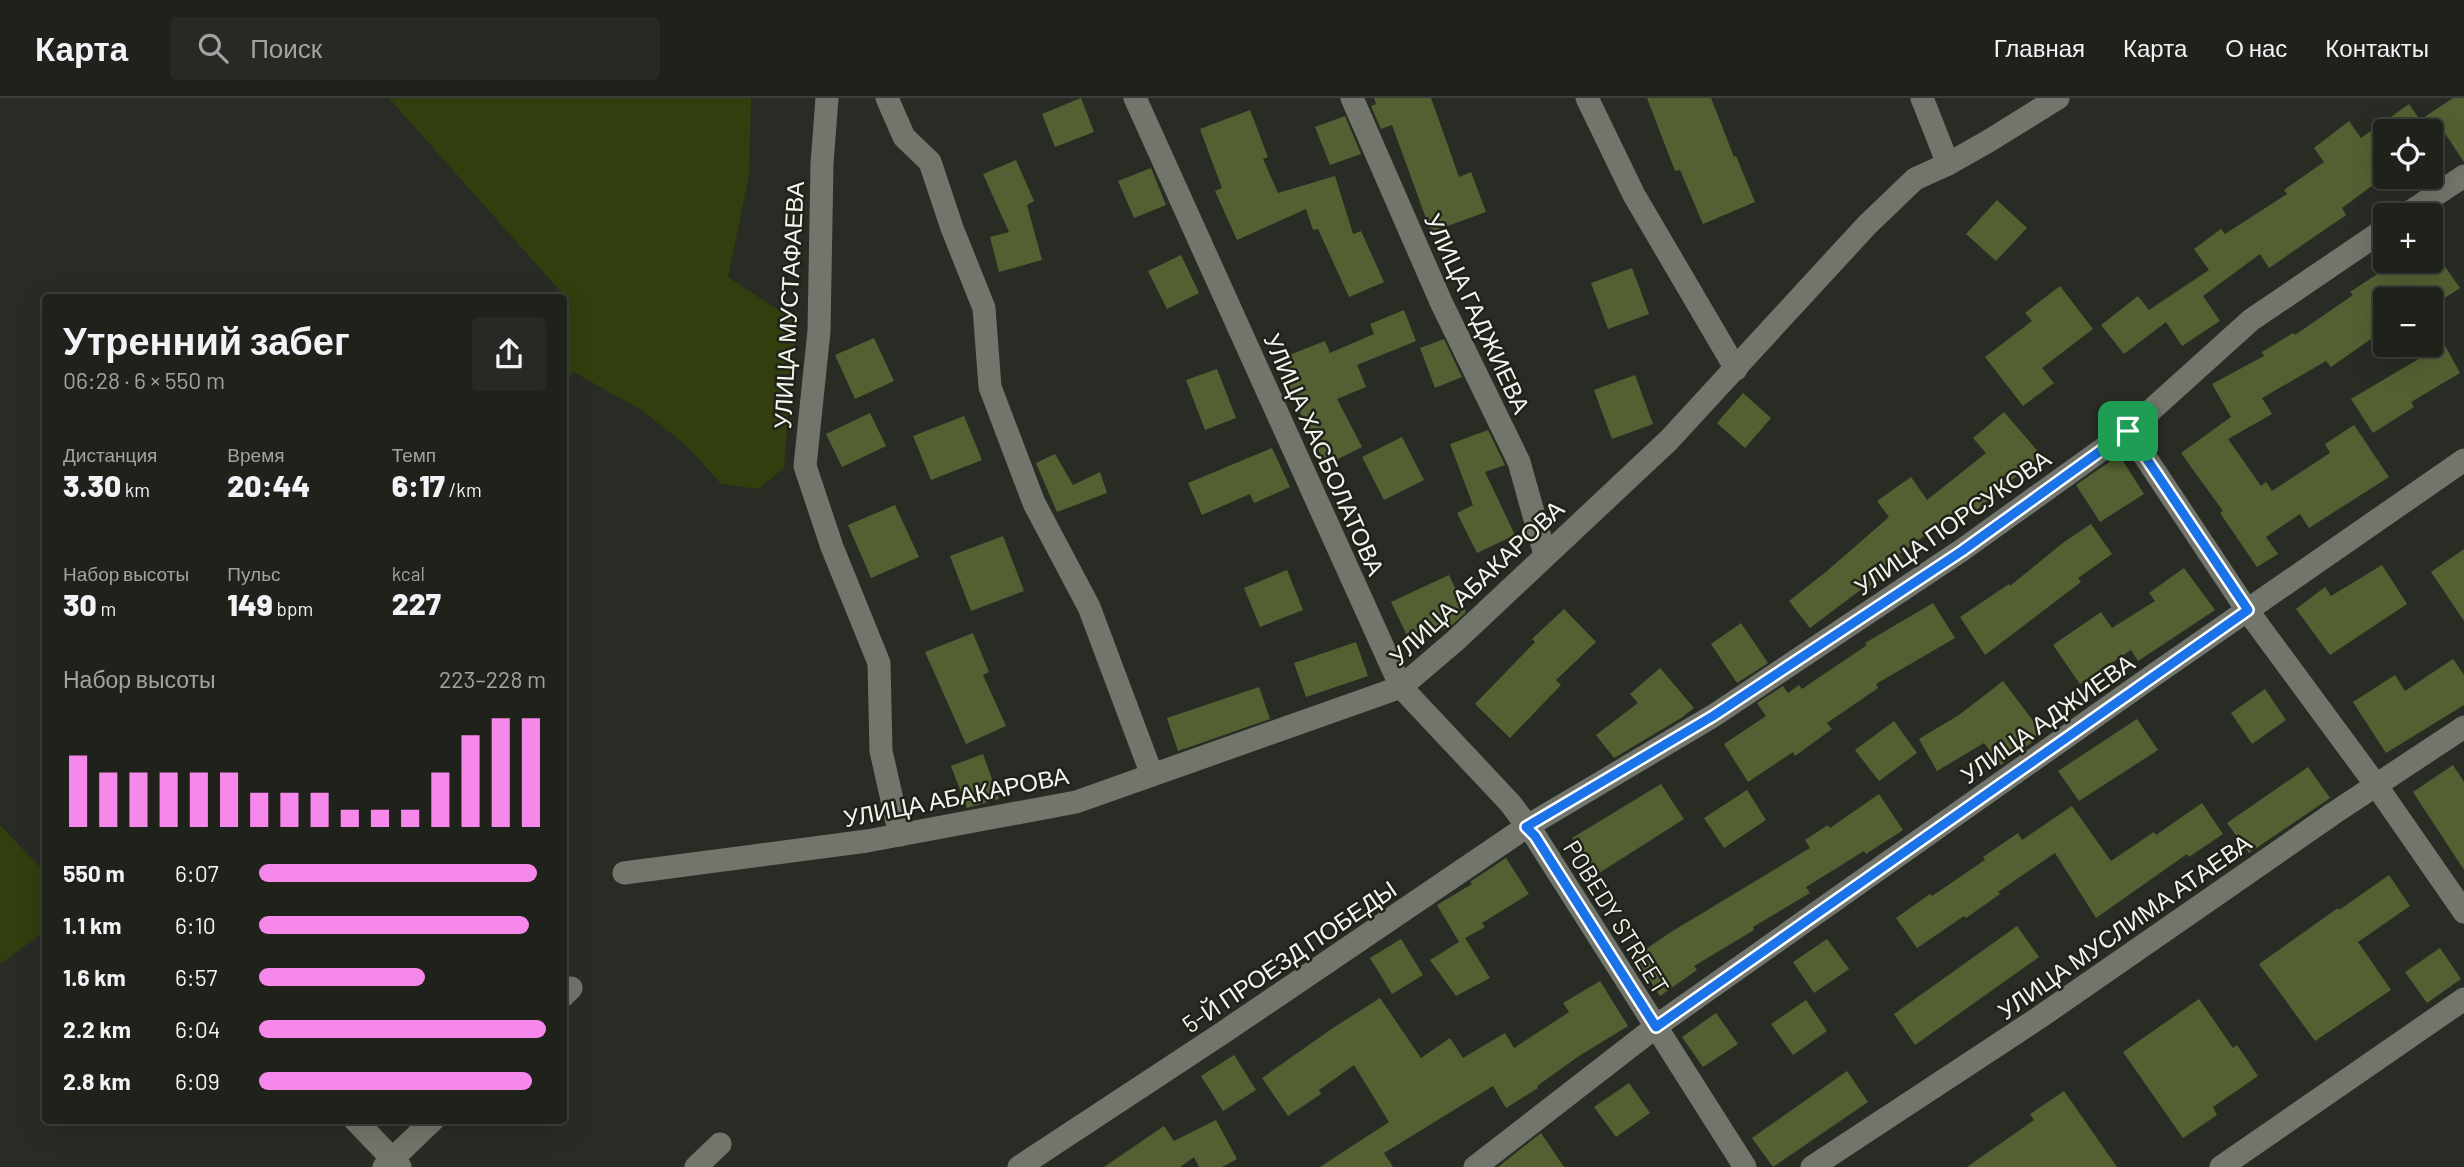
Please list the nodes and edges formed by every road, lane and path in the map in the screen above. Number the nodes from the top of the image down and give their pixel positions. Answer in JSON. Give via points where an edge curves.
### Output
{"nodes":[{"id":1,"x":827,"y":98,"type":"edge"},
{"id":2,"x":887,"y":98,"type":"edge"},
{"id":3,"x":1135,"y":98,"type":"edge"},
{"id":4,"x":1352,"y":98,"type":"edge"},
{"id":5,"x":1587,"y":98,"type":"edge"},
{"id":6,"x":1922,"y":98,"type":"edge"},
{"id":7,"x":2057,"y":98,"type":"edge"},
{"id":8,"x":1948,"y":164,"type":"junction"},
{"id":9,"x":2464,"y":176,"type":"edge"},
{"id":10,"x":2423,"y":203,"type":"edge"},
{"id":11,"x":2373,"y":237,"type":"edge"},
{"id":12,"x":1736,"y":369,"type":"junction"},
{"id":13,"x":2128,"y":431,"type":"junction"},
{"id":14,"x":2464,"y":460,"type":"edge"},
{"id":15,"x":1545,"y":555,"type":"junction"},
{"id":16,"x":2248,"y":610,"type":"junction"},
{"id":17,"x":1401,"y":687,"type":"junction"},
{"id":18,"x":2464,"y":727,"type":"edge"},
{"id":19,"x":1152,"y":775,"type":"junction"},
{"id":20,"x":2376,"y":785,"type":"junction"},
{"id":21,"x":1510,"y":803,"type":"joint"},
{"id":22,"x":1526,"y":827,"type":"junction"},
{"id":23,"x":900,"y":835,"type":"junction"},
{"id":24,"x":624,"y":873,"type":"dead end"},
{"id":25,"x":2464,"y":912,"type":"edge"},
{"id":26,"x":2464,"y":999,"type":"edge"},
{"id":27,"x":1659,"y":1024,"type":"junction"},
{"id":28,"x":358,"y":1124,"type":"edge"},
{"id":29,"x":429,"y":1124,"type":"edge"},
{"id":30,"x":720,"y":1144,"type":"dead end"},
{"id":31,"x":392,"y":1164,"type":"edge"},
{"id":32,"x":696,"y":1167,"type":"edge"},
{"id":33,"x":1018,"y":1167,"type":"edge"},
{"id":34,"x":1475,"y":1167,"type":"edge"},
{"id":35,"x":1745,"y":1167,"type":"edge"},
{"id":36,"x":1812,"y":1167,"type":"edge"},
{"id":37,"x":2221,"y":1167,"type":"edge"}],
"edges":[{"from":1,"to":23,"type":"street","name":"УЛИЦА МУСТАФАЕВА","via":[[819,331],[805,466],[879,663],[881,751]]},
{"from":2,"to":19,"type":"street","via":[[904,137],[930,162],[984,308],[990,387],[1034,503],[1089,607]]},
{"from":3,"to":17,"type":"street","name":"УЛИЦА ХАСБОЛАТОВА"},
{"from":4,"to":15,"type":"street","name":"УЛИЦА ГАДЖИЕВА","via":[[1441,302],[1519,462]]},
{"from":5,"to":12,"type":"street","via":[[1634,195]]},
{"from":6,"to":8,"type":"street"},
{"from":7,"to":8,"type":"street","name":"УЛИЦА АБАКАРОВА"},
{"from":8,"to":12,"type":"street","name":"УЛИЦА АБАКАРОВА","via":[[1915,179],[1867,225]]},
{"from":9,"to":10,"type":"street"},
{"from":11,"to":13,"type":"street","name":"УЛИЦА ПОРСУКОВА","via":[[2251,320]]},
{"from":12,"to":15,"type":"street","name":"УЛИЦА АБАКАРОВА","via":[[1669,440]]},
{"from":13,"to":16,"type":"street"},
{"from":13,"to":22,"type":"street","name":"УЛИЦА ПОРСУКОВА","via":[[1962,551],[1713,716]]},
{"from":14,"to":16,"type":"street","name":"УЛИЦА АДЖИЕВА"},
{"from":15,"to":17,"type":"street","name":"УЛИЦА АБАКАРОВА"},
{"from":16,"to":20,"type":"street"},
{"from":16,"to":27,"type":"street","name":"УЛИЦА АДЖИЕВА"},
{"from":17,"to":19,"type":"street","name":"УЛИЦА АБАКАРОВА"},
{"from":17,"to":21,"type":"street","name":"УЛИЦА ХАСБОЛАТОВА"},
{"from":18,"to":20,"type":"street","name":"УЛИЦА МУСЛИМА АТАЕВА"},
{"from":19,"to":23,"type":"street","name":"УЛИЦА АБАКАРОВА","via":[[1076,802]]},
{"from":20,"to":25,"type":"street"},
{"from":20,"to":36,"type":"street","name":"УЛИЦА МУСЛИМА АТАЕВА","via":[[2040,1017]]},
{"from":21,"to":22,"type":"street","name":"POBEDY STREET"},
{"from":22,"to":27,"type":"street","name":"POBEDY STREET"},
{"from":22,"to":33,"type":"street","name":"5-Й ПРОЕЗД ПОБЕДЫ"},
{"from":23,"to":24,"type":"street","name":"УЛИЦА АБАКАРОВА"},
{"from":26,"to":37,"type":"street"},
{"from":27,"to":34,"type":"street","name":"УЛИЦА АДЖИЕВА"},
{"from":27,"to":35,"type":"street","name":"POBEDY STREET"},
{"from":28,"to":31,"type":"street"},
{"from":29,"to":31,"type":"street"},
{"from":30,"to":32,"type":"street"}]}
